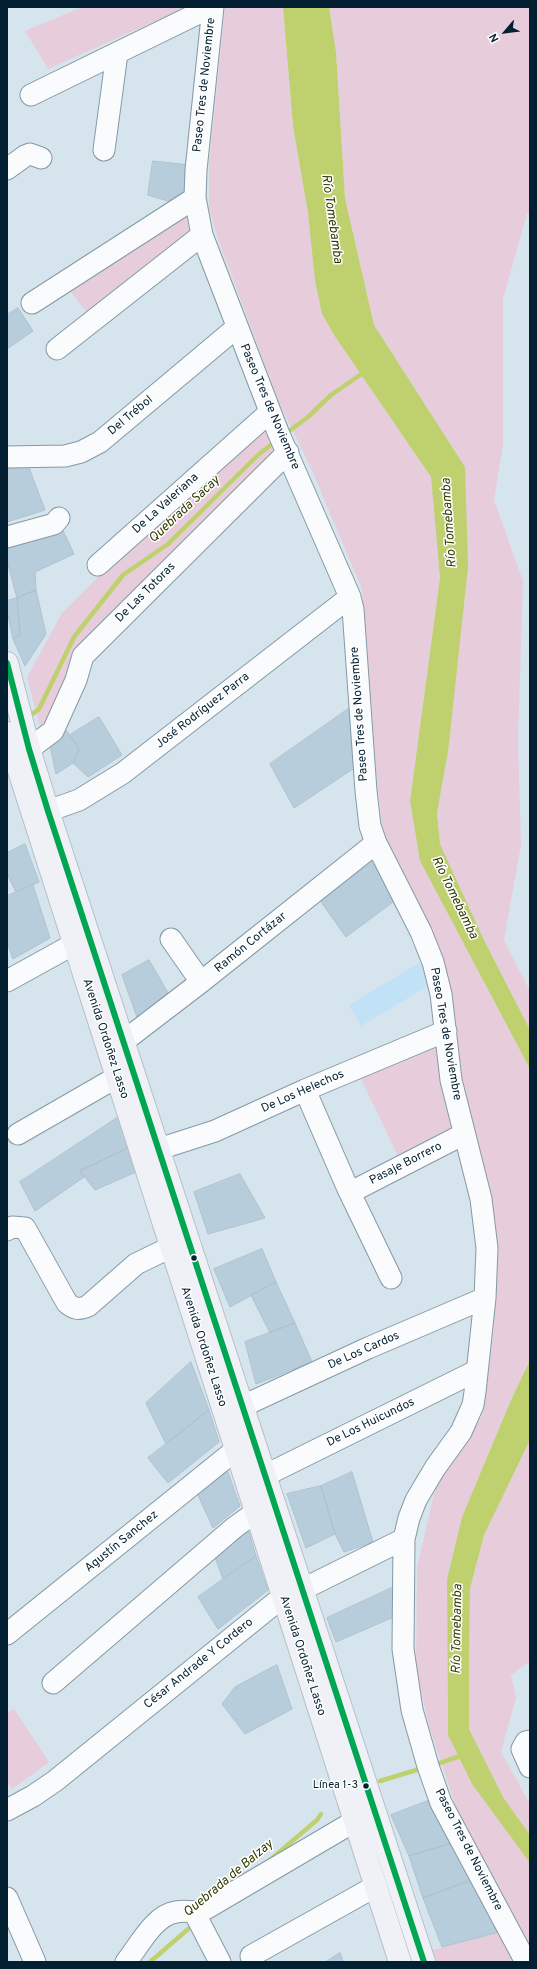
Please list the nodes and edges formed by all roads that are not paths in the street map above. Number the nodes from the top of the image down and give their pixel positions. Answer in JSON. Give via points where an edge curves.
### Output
{"nodes":[{"id":1,"x":212,"y":7,"type":"edge"},
{"id":2,"x":117,"y":53,"type":"junction"},
{"id":3,"x":31,"y":95,"type":"dead end"},
{"id":4,"x":104,"y":150,"type":"dead end"},
{"id":5,"x":41,"y":158,"type":"dead end"},
{"id":6,"x":7,"y":169,"type":"edge"},
{"id":7,"x":195,"y":198,"type":"junction"},
{"id":8,"x":202,"y":235,"type":"junction"},
{"id":9,"x":32,"y":304,"type":"dead end"},
{"id":10,"x":236,"y":328,"type":"junction"},
{"id":11,"x":57,"y":349,"type":"dead end"},
{"id":12,"x":270,"y":412,"type":"junction"},
{"id":13,"x":283,"y":443,"type":"junction"},
{"id":14,"x":7,"y":457,"type":"edge"},
{"id":15,"x":59,"y":518,"type":"dead end"},
{"id":16,"x":7,"y":538,"type":"edge"},
{"id":17,"x":98,"y":565,"type":"dead end"},
{"id":18,"x":350,"y":597,"type":"junction"},
{"id":19,"x":7,"y":663,"type":"edge"},
{"id":20,"x":7,"y":733,"type":"edge"},
{"id":21,"x":22,"y":755,"type":"junction"},
{"id":22,"x":48,"y":811,"type":"junction"},
{"id":23,"x":376,"y":843,"type":"junction"},
{"id":24,"x":171,"y":939,"type":"dead end"},
{"id":25,"x":74,"y":944,"type":"junction"},
{"id":26,"x":7,"y":981,"type":"edge"},
{"id":27,"x":201,"y":982,"type":"junction"},
{"id":28,"x":446,"y":1031,"type":"junction"},
{"id":29,"x":124,"y":1041,"type":"junction"},
{"id":30,"x":117,"y":1077,"type":"junction"},
{"id":31,"x":305,"y":1090,"type":"junction"},
{"id":32,"x":18,"y":1134,"type":"dead end"},
{"id":33,"x":464,"y":1134,"type":"junction"},
{"id":34,"x":160,"y":1149,"type":"junction"},
{"id":35,"x":348,"y":1189,"type":"junction"},
{"id":36,"x":7,"y":1230,"type":"edge"},
{"id":37,"x":171,"y":1247,"type":"junction"},
{"id":38,"x":391,"y":1278,"type":"dead end"},
{"id":39,"x":485,"y":1298,"type":"junction"},
{"id":40,"x":476,"y":1372,"type":"junction"},
{"id":41,"x":243,"y":1406,"type":"junction"},
{"id":42,"x":237,"y":1451,"type":"junction"},
{"id":43,"x":266,"y":1475,"type":"junction"},
{"id":44,"x":256,"y":1512,"type":"junction"},
{"id":45,"x":404,"y":1539,"type":"junction"},
{"id":46,"x":293,"y":1594,"type":"junction"},
{"id":47,"x":7,"y":1634,"type":"edge"},
{"id":48,"x":53,"y":1683,"type":"dead end"},
{"id":49,"x":530,"y":1741,"type":"edge"},
{"id":50,"x":530,"y":1768,"type":"edge"},
{"id":51,"x":7,"y":1810,"type":"edge"},
{"id":52,"x":355,"y":1821,"type":"junction"},
{"id":53,"x":376,"y":1886,"type":"junction"},
{"id":54,"x":7,"y":1898,"type":"edge"},
{"id":55,"x":198,"y":1918,"type":"junction"},
{"id":56,"x":250,"y":1956,"type":"dead end"},
{"id":57,"x":35,"y":1962,"type":"edge"},
{"id":58,"x":126,"y":1962,"type":"edge"},
{"id":59,"x":220,"y":1962,"type":"edge"},
{"id":60,"x":400,"y":1962,"type":"edge"},
{"id":61,"x":424,"y":1962,"type":"edge"},
{"id":62,"x":526,"y":1962,"type":"edge"}],
"edges":[{"from":1,"to":2,"type":"street"},
{"from":1,"to":7,"type":"street","name":"Paseo Tres de Noviembre"},
{"from":2,"to":3,"type":"street"},
{"from":2,"to":4,"type":"street"},
{"from":5,"to":6,"type":"street","via":[[30,154]]},
{"from":7,"to":8,"type":"street","name":"Paseo Tres de Noviembre"},
{"from":7,"to":9,"type":"street"},
{"from":8,"to":10,"type":"street","name":"Paseo Tres de Noviembre"},
{"from":8,"to":11,"type":"street"},
{"from":10,"to":12,"type":"street","name":"Paseo Tres de Noviembre"},
{"from":10,"to":14,"type":"street","name":"Del Trébol","via":[[94,446],[65,456]]},
{"from":12,"to":13,"type":"street","name":"Paseo Tres de Noviembre"},
{"from":12,"to":17,"type":"street","name":"De La Valeriana"},
{"from":13,"to":18,"type":"street","name":"Paseo Tres de Noviembre"},
{"from":13,"to":21,"type":"street","name":"De Las Totoras","via":[[83,656],[76,680],[54,731]]},
{"from":15,"to":16,"type":"street","via":[[54,524]]},
{"from":18,"to":22,"type":"street","name":"José Rodríguez Parra","via":[[123,773],[79,800]]},
{"from":18,"to":23,"type":"street","name":"Paseo Tres de Noviembre","via":[[368,811]]},
{"from":19,"to":21,"type":"main road","name":"Avenida Ordoñez Lasso","via":[[15,695]]},
{"from":20,"to":21,"type":"main road","name":"Avenida Ordoñez Lasso"},
{"from":21,"to":22,"type":"main road","name":"Avenida Ordoñez Lasso"},
{"from":21,"to":25,"type":"main road","name":"Avenida Ordoñez Lasso"},
{"from":22,"to":29,"type":"main road","name":"Avenida Ordoñez Lasso"},
{"from":23,"to":27,"type":"street","name":"Ramón Cortázar"},
{"from":23,"to":28,"type":"street","name":"Paseo Tres de Noviembre","via":[[421,932],[433,962]]},
{"from":24,"to":27,"type":"street"},
{"from":25,"to":26,"type":"street"},
{"from":25,"to":30,"type":"main road","name":"Avenida Ordoñez Lasso"},
{"from":27,"to":29,"type":"street","name":"Ramón Cortázar"},
{"from":28,"to":31,"type":"street","name":"De Los Helechos"},
{"from":28,"to":33,"type":"street","name":"Paseo Tres de Noviembre","via":[[451,1080]]},
{"from":29,"to":34,"type":"main road","name":"Avenida Ordoñez Lasso"},
{"from":30,"to":32,"type":"street"},
{"from":30,"to":37,"type":"main road","name":"Avenida Ordoñez Lasso"},
{"from":31,"to":34,"type":"street","name":"De Los Helechos","via":[[215,1132]]},
{"from":31,"to":35,"type":"street"},
{"from":33,"to":35,"type":"street","name":"Pasaje Borrero","via":[[354,1190]]},
{"from":33,"to":39,"type":"street","name":"Paseo Tres de Noviembre","via":[[485,1225]]},
{"from":34,"to":41,"type":"main road","name":"Avenida Ordoñez Lasso"},
{"from":35,"to":38,"type":"street"},
{"from":36,"to":37,"type":"street","via":[[12,1227],[25,1228],[67,1303],[81,1309],[88,1306],[136,1264]]},
{"from":37,"to":42,"type":"main road","name":"Avenida Ordoñez Lasso"},
{"from":39,"to":40,"type":"street","name":"Paseo Tres de Noviembre"},
{"from":39,"to":41,"type":"street","name":"De Los Cardos","via":[[368,1348]]},
{"from":40,"to":43,"type":"street","name":"De Los Huicundos"},
{"from":40,"to":45,"type":"street","name":"Paseo Tres de Noviembre","via":[[475,1392],[468,1419],[416,1500]]},
{"from":41,"to":43,"type":"main road","name":"Avenida Ordoñez Lasso"},
{"from":42,"to":44,"type":"main road","name":"Avenida Ordoñez Lasso"},
{"from":42,"to":47,"type":"street","name":"Agustín Sanchez"},
{"from":43,"to":46,"type":"main road","name":"Avenida Ordoñez Lasso"},
{"from":44,"to":46,"type":"main road","name":"Avenida Ordoñez Lasso"},
{"from":44,"to":48,"type":"street","via":[[235,1527]]},
{"from":45,"to":46,"type":"street","name":"César Andrade Y Cordero"},
{"from":45,"to":62,"type":"street","name":"Paseo Tres de Noviembre","via":[[402,1649],[412,1710],[428,1766],[441,1803]]},
{"from":46,"to":51,"type":"street","name":"César Andrade Y Cordero","via":[[263,1612],[56,1781]]},
{"from":46,"to":52,"type":"main road","name":"Avenida Ordoñez Lasso"},
{"from":46,"to":61,"type":"main road","name":"Avenida Ordoñez Lasso"},
{"from":49,"to":50,"type":"street","via":[[526,1742],[522,1749]]},
{"from":52,"to":53,"type":"main road","name":"Avenida Ordoñez Lasso"},
{"from":52,"to":55,"type":"street","via":[[223,1898]]},
{"from":53,"to":56,"type":"street"},
{"from":53,"to":60,"type":"main road","name":"Avenida Ordoñez Lasso"},
{"from":54,"to":57,"type":"street"},
{"from":55,"to":58,"type":"street","via":[[176,1912],[157,1922]]},
{"from":55,"to":59,"type":"street"}]}
